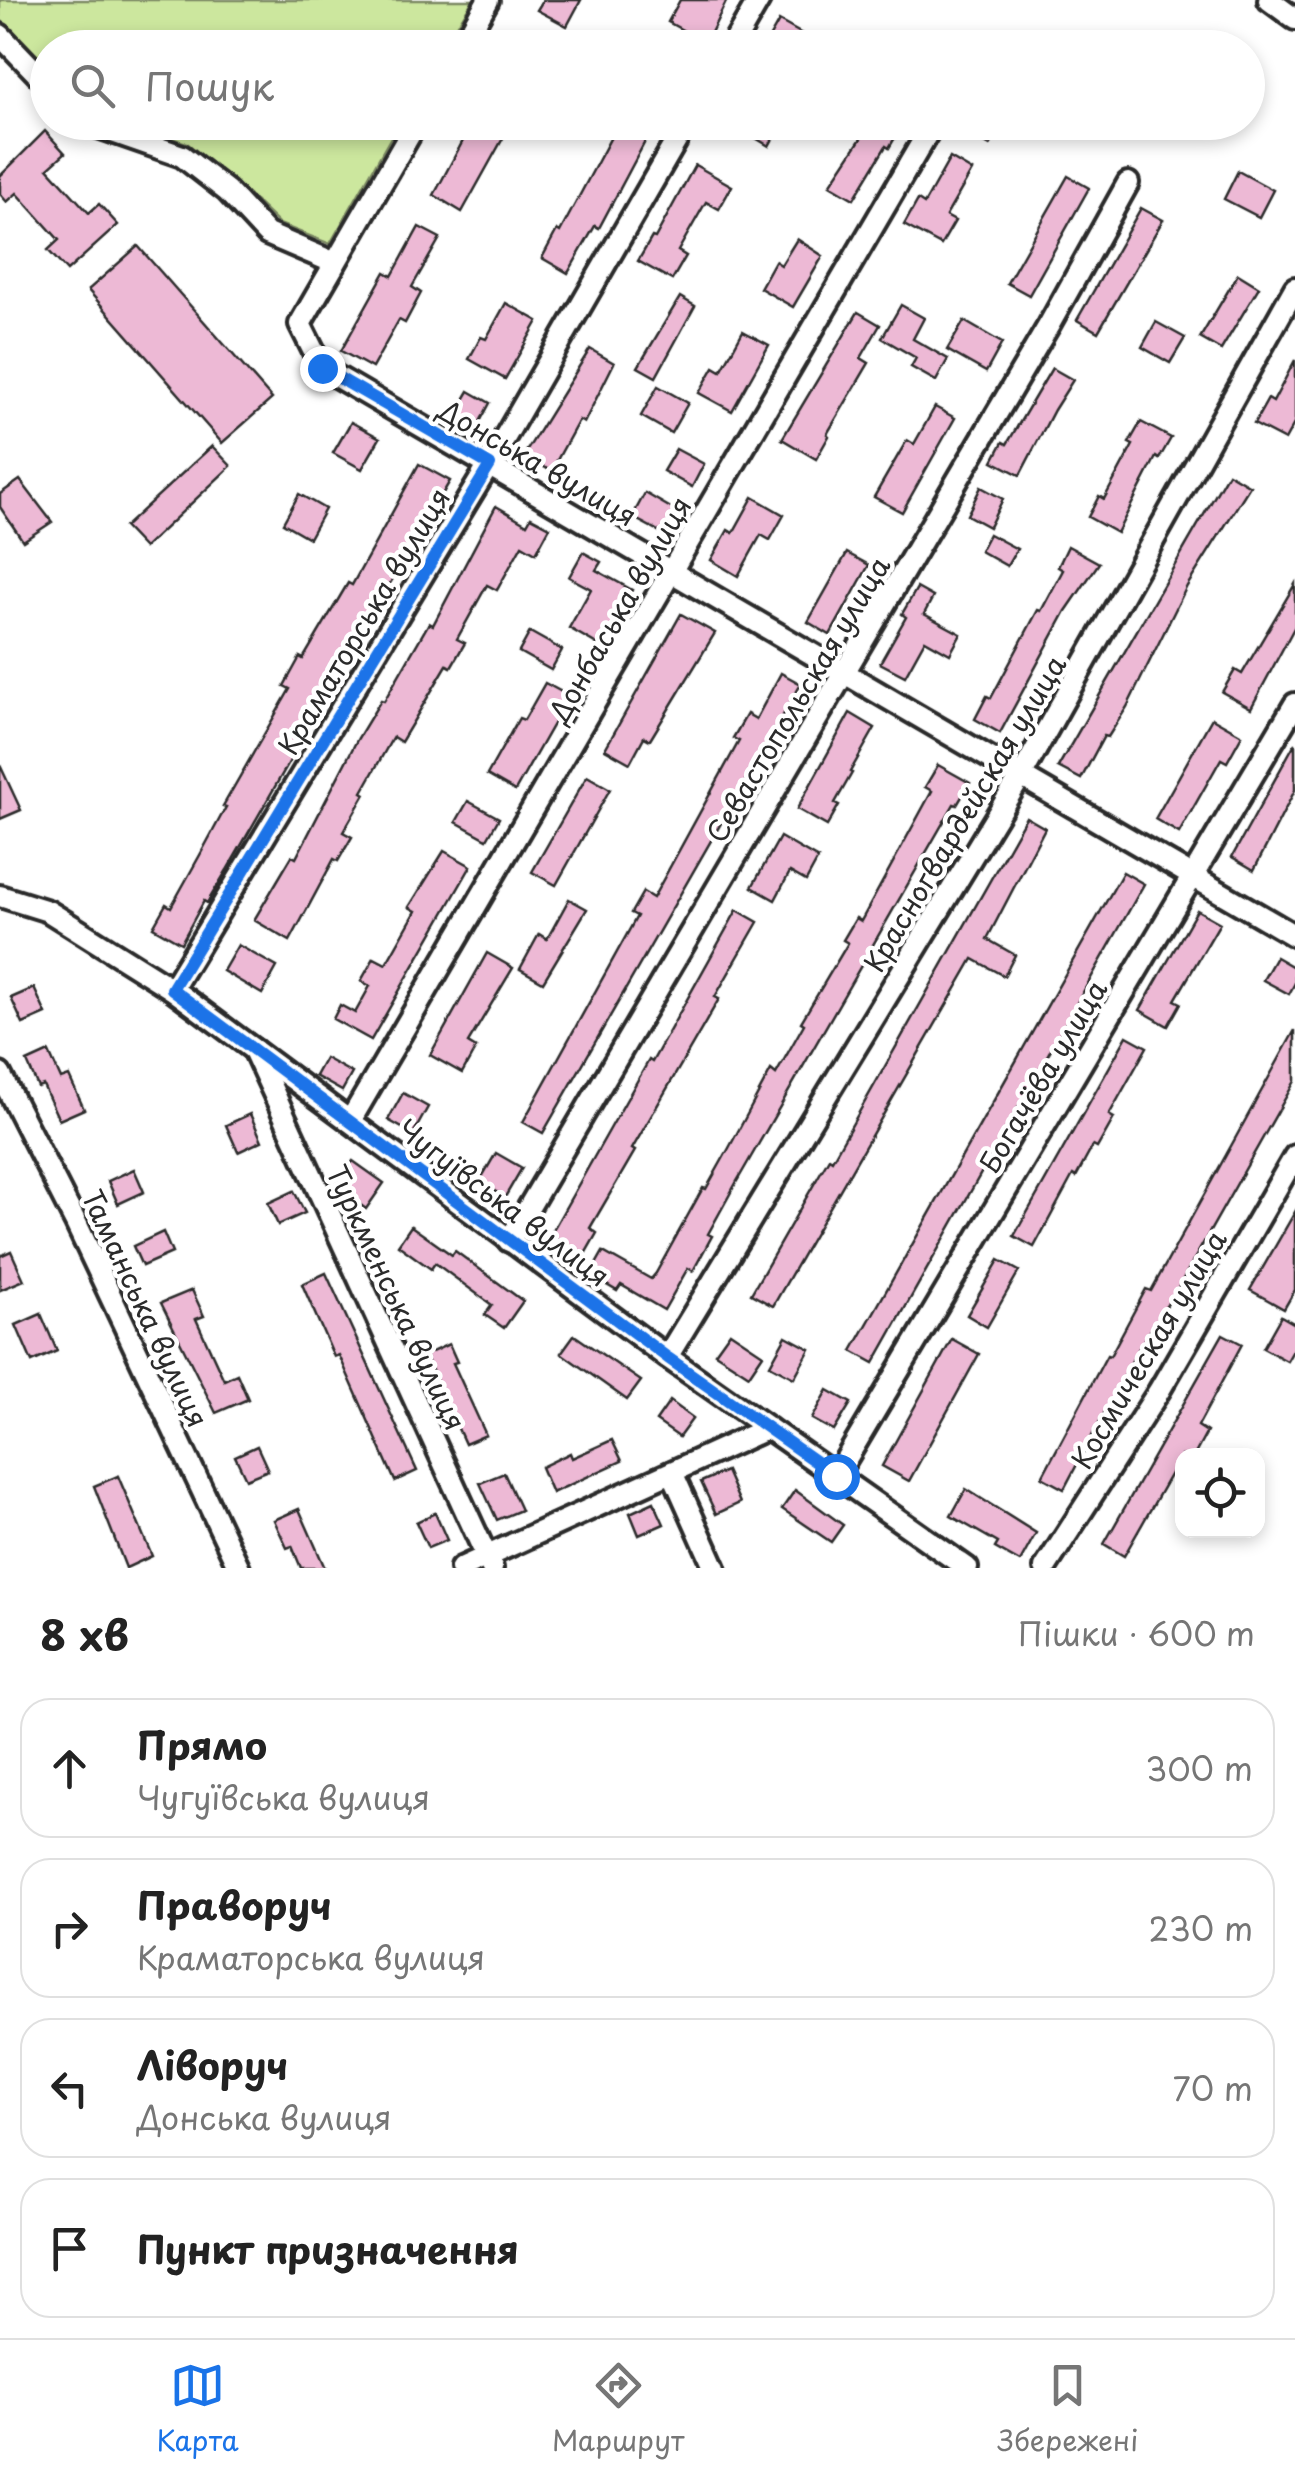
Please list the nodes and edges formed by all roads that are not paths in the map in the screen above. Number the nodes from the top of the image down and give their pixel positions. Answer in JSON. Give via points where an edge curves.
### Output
{"nodes":[{"id":1,"x":488,"y":0,"type":"edge"},
{"id":2,"x":759,"y":0,"type":"edge"},
{"id":3,"x":1269,"y":0,"type":"edge"},
{"id":4,"x":1295,"y":19,"type":"edge"},
{"id":5,"x":471,"y":30,"type":"edge"},
{"id":6,"x":742,"y":30,"type":"edge"},
{"id":7,"x":0,"y":35,"type":"edge"},
{"id":8,"x":30,"y":66,"type":"edge"},
{"id":9,"x":136,"y":140,"type":"edge"},
{"id":10,"x":407,"y":140,"type":"edge"},
{"id":11,"x":677,"y":140,"type":"edge"},
{"id":12,"x":924,"y":140,"type":"edge"},
{"id":13,"x":1128,"y":183,"type":"dead end"},
{"id":14,"x":335,"y":263,"type":"junction"},
{"id":15,"x":1295,"y":288,"type":"edge"},
{"id":16,"x":490,"y":465,"type":"junction"},
{"id":17,"x":673,"y":572,"type":"junction"},
{"id":18,"x":845,"y":673,"type":"junction"},
{"id":19,"x":1295,"y":704,"type":"edge"},
{"id":20,"x":1021,"y":776,"type":"junction"},
{"id":21,"x":1192,"y":876,"type":"junction"},
{"id":22,"x":0,"y":896,"type":"edge"},
{"id":23,"x":1295,"y":936,"type":"edge"},
{"id":24,"x":172,"y":989,"type":"junction"},
{"id":25,"x":253,"y":1049,"type":"junction"},
{"id":26,"x":0,"y":1074,"type":"edge"},
{"id":27,"x":350,"y":1122,"type":"junction"},
{"id":28,"x":1295,"y":1156,"type":"edge"},
{"id":29,"x":510,"y":1241,"type":"junction"},
{"id":30,"x":668,"y":1358,"type":"junction"},
{"id":31,"x":768,"y":1428,"type":"junction"},
{"id":32,"x":672,"y":1472,"type":"junction"},
{"id":33,"x":836,"y":1476,"type":"junction"},
{"id":34,"x":489,"y":1562,"type":"edge"},
{"id":35,"x":239,"y":1568,"type":"edge"},
{"id":36,"x":461,"y":1568,"type":"edge"},
{"id":37,"x":715,"y":1568,"type":"edge"},
{"id":38,"x":967,"y":1568,"type":"edge"},
{"id":39,"x":1045,"y":1568,"type":"edge"}],
"edges":[{"from":1,"to":5,"type":"street"},
{"from":2,"to":6,"type":"street"},
{"from":3,"to":4,"type":"street"},
{"from":7,"to":8,"type":"street"},
{"from":9,"to":14,"type":"street","via":[[182,156],[267,234]]},
{"from":10,"to":14,"type":"street"},
{"from":11,"to":16,"type":"street","name":"Краматорська вулиця"},
{"from":12,"to":17,"type":"street","name":"Донбаська вулиця"},
{"from":13,"to":18,"type":"street","name":"Севастопольская улица"},
{"from":14,"to":16,"type":"street","name":"Донська вулиця","via":[[300,324],[322,368]]},
{"from":15,"to":20,"type":"street","name":"Красногвардейская улица"},
{"from":16,"to":17,"type":"street","name":"Донська вулиця"},
{"from":16,"to":24,"type":"street","name":"Краматорська вулиця"},
{"from":17,"to":18,"type":"street","name":"Донська вулиця"},
{"from":17,"to":27,"type":"street","name":"Донбаська вулиця"},
{"from":18,"to":20,"type":"street","name":"Донська вулиця"},
{"from":18,"to":29,"type":"street","name":"Севастопольская улица"},
{"from":19,"to":21,"type":"street","name":"Богачёва улица"},
{"from":20,"to":21,"type":"street","name":"Донська вулиця"},
{"from":20,"to":30,"type":"street","name":"Красногвардейская улица"},
{"from":21,"to":23,"type":"street","name":"Донська вулиця"},
{"from":21,"to":33,"type":"street","name":"Богачёва улица"},
{"from":22,"to":24,"type":"street","name":"Чугуївська вулиця","via":[[48,912]]},
{"from":24,"to":25,"type":"street","name":"Чугуївська вулиця"},
{"from":25,"to":27,"type":"street","name":"Чугуївська вулиця"},
{"from":25,"to":34,"type":"street","name":"Туркменська вулиця"},
{"from":26,"to":35,"type":"street","name":"Таманська вулиця"},
{"from":27,"to":29,"type":"street","name":"Чугуївська вулиця"},
{"from":28,"to":39,"type":"street","name":"Космическая улица","via":[[1159,1391]]},
{"from":29,"to":30,"type":"street","name":"Чугуївська вулиця"},
{"from":30,"to":31,"type":"street","name":"Чугуївська вулиця"},
{"from":31,"to":32,"type":"street"},
{"from":31,"to":33,"type":"street","name":"Чугуївська вулиця"},
{"from":32,"to":34,"type":"street"},
{"from":32,"to":37,"type":"street"},
{"from":33,"to":38,"type":"street","name":"Чугуївська вулиця"},
{"from":34,"to":36,"type":"street"}]}
